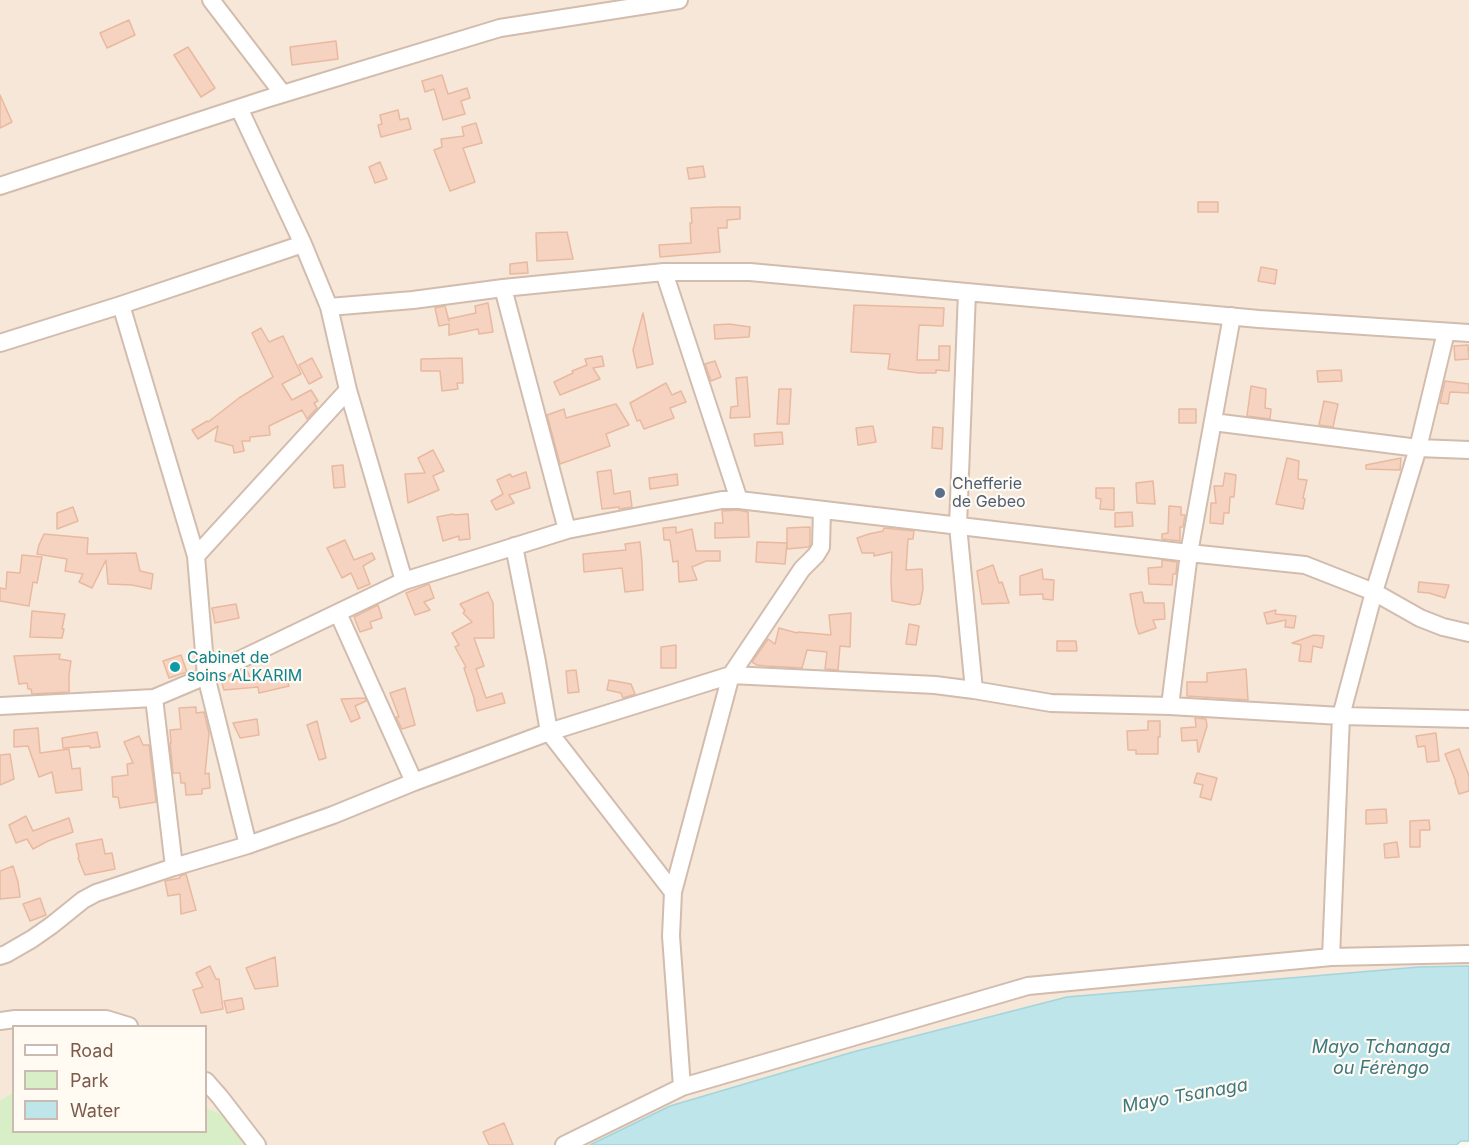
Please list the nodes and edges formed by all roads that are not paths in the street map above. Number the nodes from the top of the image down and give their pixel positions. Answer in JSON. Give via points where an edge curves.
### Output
{"nodes":[{"id":1,"x":211,"y":0,"type":"edge"},
{"id":2,"x":670,"y":1,"type":"edge"},
{"id":3,"x":283,"y":94,"type":"junction"},
{"id":4,"x":239,"y":108,"type":"junction"},
{"id":5,"x":0,"y":186,"type":"edge"},
{"id":6,"x":303,"y":244,"type":"junction"},
{"id":7,"x":664,"y":272,"type":"junction"},
{"id":8,"x":503,"y":288,"type":"junction"},
{"id":9,"x":967,"y":292,"type":"junction"},
{"id":10,"x":120,"y":305,"type":"junction"},
{"id":11,"x":329,"y":307,"type":"junction"},
{"id":12,"x":1232,"y":316,"type":"junction"},
{"id":13,"x":1446,"y":332,"type":"junction"},
{"id":14,"x":1469,"y":333,"type":"edge"},
{"id":15,"x":0,"y":343,"type":"edge"},
{"id":16,"x":348,"y":390,"type":"junction"},
{"id":17,"x":1213,"y":422,"type":"junction"},
{"id":18,"x":1418,"y":447,"type":"junction"},
{"id":19,"x":1469,"y":450,"type":"edge"},
{"id":20,"x":739,"y":500,"type":"junction"},
{"id":21,"x":822,"y":510,"type":"junction"},
{"id":22,"x":958,"y":526,"type":"junction"},
{"id":23,"x":567,"y":530,"type":"junction"},
{"id":24,"x":514,"y":546,"type":"junction"},
{"id":25,"x":1189,"y":553,"type":"junction"},
{"id":26,"x":196,"y":556,"type":"junction"},
{"id":27,"x":404,"y":581,"type":"junction"},
{"id":28,"x":1374,"y":592,"type":"junction"},
{"id":29,"x":338,"y":613,"type":"junction"},
{"id":30,"x":1469,"y":633,"type":"edge"},
{"id":31,"x":731,"y":675,"type":"junction"},
{"id":32,"x":206,"y":676,"type":"junction"},
{"id":33,"x":974,"y":690,"type":"junction"},
{"id":34,"x":154,"y":698,"type":"junction"},
{"id":35,"x":0,"y":706,"type":"edge"},
{"id":36,"x":1170,"y":706,"type":"junction"},
{"id":37,"x":1341,"y":716,"type":"junction"},
{"id":38,"x":1469,"y":719,"type":"edge"},
{"id":39,"x":549,"y":732,"type":"junction"},
{"id":40,"x":414,"y":782,"type":"junction"},
{"id":41,"x":248,"y":845,"type":"junction"},
{"id":42,"x":174,"y":867,"type":"junction"},
{"id":43,"x":673,"y":892,"type":"junction"},
{"id":44,"x":1469,"y":954,"type":"edge"},
{"id":45,"x":0,"y":957,"type":"edge"},
{"id":46,"x":1331,"y":957,"type":"junction"},
{"id":47,"x":0,"y":1021,"type":"edge"},
{"id":48,"x":126,"y":1025,"type":"edge"},
{"id":49,"x":207,"y":1082,"type":"edge"},
{"id":50,"x":682,"y":1087,"type":"junction"},
{"id":51,"x":257,"y":1145,"type":"edge"},
{"id":52,"x":564,"y":1145,"type":"edge"}],
"edges":[{"from":1,"to":3,"type":"street"},
{"from":2,"to":3,"type":"street","via":[[500,28]]},
{"from":3,"to":4,"type":"street"},
{"from":4,"to":5,"type":"street"},
{"from":4,"to":6,"type":"street"},
{"from":6,"to":10,"type":"street"},
{"from":6,"to":11,"type":"street"},
{"from":7,"to":8,"type":"street"},
{"from":7,"to":9,"type":"street","via":[[750,272]]},
{"from":7,"to":20,"type":"street"},
{"from":8,"to":11,"type":"street"},
{"from":8,"to":23,"type":"street"},
{"from":9,"to":12,"type":"street"},
{"from":9,"to":22,"type":"street"},
{"from":10,"to":15,"type":"street"},
{"from":10,"to":26,"type":"street"},
{"from":11,"to":16,"type":"street"},
{"from":12,"to":13,"type":"street"},
{"from":12,"to":17,"type":"street"},
{"from":13,"to":14,"type":"street"},
{"from":13,"to":18,"type":"street"},
{"from":16,"to":26,"type":"street"},
{"from":16,"to":27,"type":"street"},
{"from":17,"to":18,"type":"street"},
{"from":17,"to":25,"type":"street"},
{"from":18,"to":19,"type":"street"},
{"from":18,"to":28,"type":"street"},
{"from":20,"to":21,"type":"street"},
{"from":20,"to":23,"type":"street"},
{"from":21,"to":22,"type":"street"},
{"from":21,"to":31,"type":"street","via":[[821,548],[802,569]]},
{"from":22,"to":25,"type":"street"},
{"from":22,"to":33,"type":"street"},
{"from":23,"to":24,"type":"street"},
{"from":24,"to":27,"type":"street"},
{"from":24,"to":39,"type":"street"},
{"from":25,"to":28,"type":"street","via":[[1305,565]]},
{"from":25,"to":36,"type":"street"},
{"from":26,"to":32,"type":"street"},
{"from":27,"to":29,"type":"street"},
{"from":28,"to":30,"type":"street","via":[[1420,618]]},
{"from":28,"to":37,"type":"street"},
{"from":29,"to":32,"type":"street"},
{"from":29,"to":40,"type":"street"},
{"from":31,"to":33,"type":"street"},
{"from":31,"to":39,"type":"street"},
{"from":31,"to":43,"type":"street"},
{"from":32,"to":34,"type":"street"},
{"from":32,"to":41,"type":"street"},
{"from":33,"to":36,"type":"street","via":[[1051,703]]},
{"from":34,"to":35,"type":"street"},
{"from":34,"to":42,"type":"street"},
{"from":36,"to":37,"type":"street"},
{"from":37,"to":38,"type":"street"},
{"from":37,"to":46,"type":"street"},
{"from":39,"to":40,"type":"street"},
{"from":39,"to":43,"type":"street"},
{"from":40,"to":41,"type":"street"},
{"from":41,"to":42,"type":"street"},
{"from":42,"to":45,"type":"street","via":[[96,893]]},
{"from":43,"to":50,"type":"street","via":[[671,936]]},
{"from":44,"to":46,"type":"street"},
{"from":46,"to":50,"type":"street","via":[[1028,986]]},
{"from":47,"to":48,"type":"street","via":[[106,1018]]},
{"from":49,"to":51,"type":"street"},
{"from":50,"to":52,"type":"street"}]}
